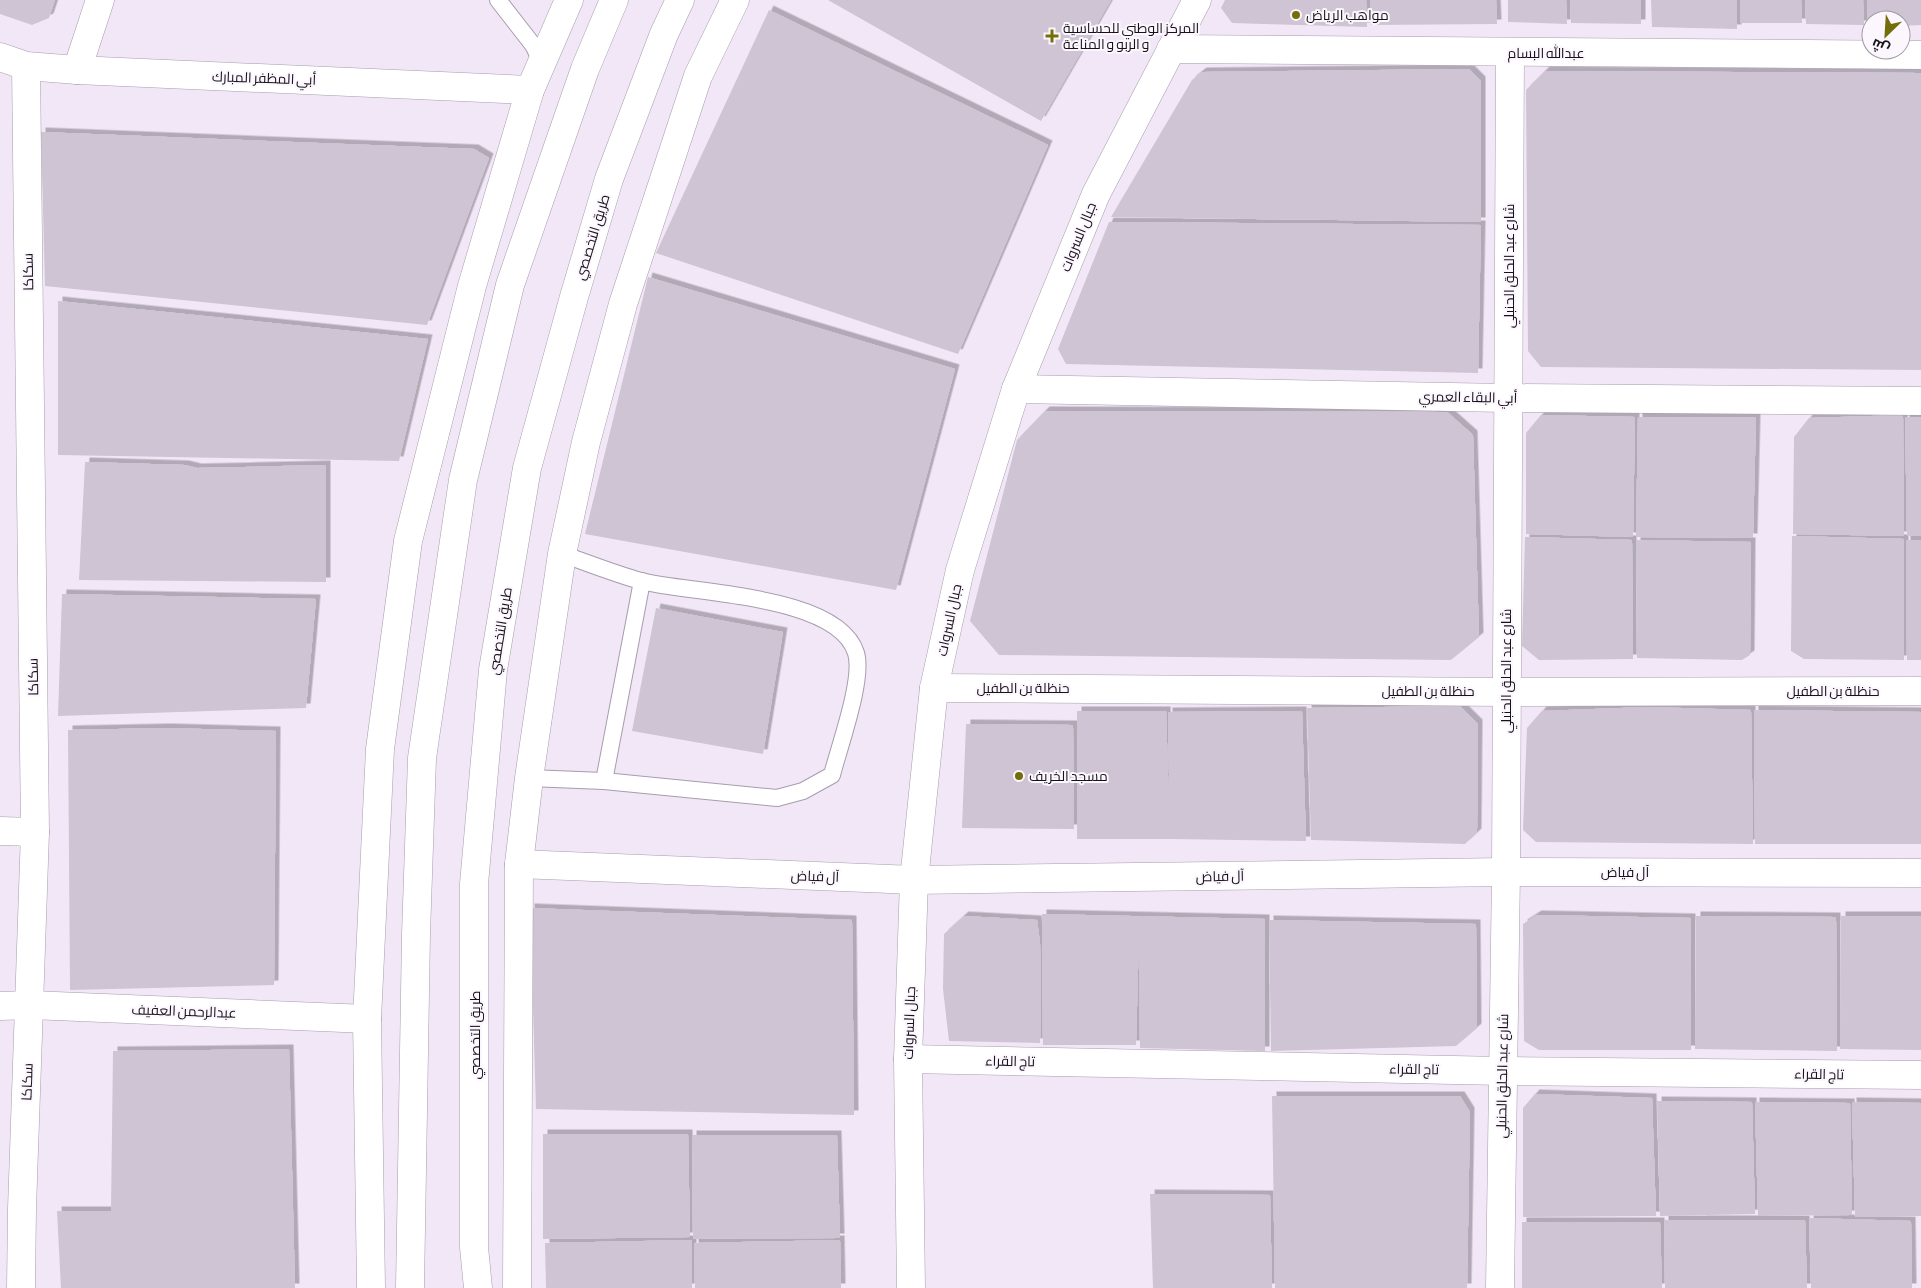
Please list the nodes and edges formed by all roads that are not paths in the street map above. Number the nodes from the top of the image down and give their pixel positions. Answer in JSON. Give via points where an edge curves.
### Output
{"nodes":[{"id":1,"x":100,"y":0,"type":"edge"},
{"id":2,"x":498,"y":0,"type":"edge"},
{"id":3,"x":569,"y":0,"type":"edge"},
{"id":4,"x":614,"y":0,"type":"edge"},
{"id":5,"x":680,"y":0,"type":"edge"},
{"id":6,"x":735,"y":0,"type":"edge"},
{"id":7,"x":1197,"y":0,"type":"edge"},
{"id":8,"x":1171,"y":49,"type":"junction"},
{"id":9,"x":1510,"y":53,"type":"junction"},
{"id":10,"x":1921,"y":55,"type":"edge"},
{"id":11,"x":0,"y":57,"type":"edge"},
{"id":12,"x":542,"y":63,"type":"junction"},
{"id":13,"x":26,"y":66,"type":"junction"},
{"id":14,"x":77,"y":70,"type":"junction"},
{"id":15,"x":530,"y":90,"type":"junction"},
{"id":16,"x":1016,"y":389,"type":"junction"},
{"id":17,"x":1507,"y":398,"type":"junction"},
{"id":18,"x":1921,"y":401,"type":"edge"},
{"id":19,"x":562,"y":554,"type":"junction"},
{"id":20,"x":642,"y":581,"type":"junction"},
{"id":21,"x":934,"y":688,"type":"junction"},
{"id":22,"x":1921,"y":691,"type":"edge"},
{"id":23,"x":1506,"y":692,"type":"junction"},
{"id":24,"x":529,"y":778,"type":"junction"},
{"id":25,"x":604,"y":781,"type":"junction"},
{"id":26,"x":0,"y":830,"type":"edge"},
{"id":27,"x":35,"y":832,"type":"junction"},
{"id":28,"x":519,"y":864,"type":"junction"},
{"id":29,"x":1506,"y":872,"type":"junction"},
{"id":30,"x":1921,"y":873,"type":"edge"},
{"id":31,"x":914,"y":880,"type":"junction"},
{"id":32,"x":31,"y":1005,"type":"junction"},
{"id":33,"x":0,"y":1006,"type":"edge"},
{"id":34,"x":367,"y":1019,"type":"junction"},
{"id":35,"x":908,"y":1059,"type":"junction"},
{"id":36,"x":1502,"y":1071,"type":"junction"},
{"id":37,"x":1921,"y":1075,"type":"edge"},
{"id":38,"x":11,"y":1210,"type":"edge"},
{"id":39,"x":21,"y":1288,"type":"edge"},
{"id":40,"x":371,"y":1288,"type":"edge"},
{"id":41,"x":410,"y":1288,"type":"edge"},
{"id":42,"x":478,"y":1288,"type":"edge"},
{"id":43,"x":517,"y":1288,"type":"edge"},
{"id":44,"x":911,"y":1288,"type":"edge"},
{"id":45,"x":1500,"y":1288,"type":"edge"}],
"edges":[{"from":1,"to":14,"type":"street"},
{"from":2,"to":12,"type":"lane","via":[[533,45]]},
{"from":3,"to":12,"type":"street"},
{"from":4,"to":41,"type":"street","via":[[585,69],[510,285],[463,480],[422,758]]},
{"from":5,"to":42,"type":"street","name":"طريق التخصصي","via":[[609,178],[526,468],[493,670],[474,884],[474,1247]]},
{"from":6,"to":19,"type":"street","via":[[698,76],[623,304],[586,442]]},
{"from":7,"to":8,"type":"street","name":"جبال السروات"},
{"from":8,"to":9,"type":"street","name":"عبدالله البسام"},
{"from":8,"to":16,"type":"street","name":"جبال السروات","via":[[1096,194]]},
{"from":9,"to":10,"type":"street","name":"عبدالله البسام"},
{"from":9,"to":17,"type":"street","name":"شارع عبد الحلق الحنبلي"},
{"from":11,"to":13,"type":"street","name":"أبي المظفر المبارك"},
{"from":12,"to":15,"type":"street"},
{"from":13,"to":14,"type":"street","name":"أبي المظفر المبارك"},
{"from":13,"to":27,"type":"street","name":"سكاكا"},
{"from":14,"to":15,"type":"street","name":"أبي المظفر المبارك"},
{"from":15,"to":34,"type":"street","via":[[472,286],[408,541],[380,749]]},
{"from":16,"to":17,"type":"street","name":"أبي البقاء العمري"},
{"from":16,"to":21,"type":"street","name":"جبال السروات","via":[[960,570]]},
{"from":17,"to":18,"type":"street","name":"أبي البقاء العمري"},
{"from":17,"to":23,"type":"street","name":"شارع عبد الحلق الحنبلي"},
{"from":19,"to":20,"type":"lane"},
{"from":19,"to":24,"type":"street"},
{"from":20,"to":25,"type":"lane"},
{"from":20,"to":25,"type":"lane","via":[[725,592],[801,610],[822,619],[850,641],[856,654],[856,683],[832,775],[803,791],[777,798]]},
{"from":21,"to":23,"type":"street","name":"حنظلة بن الطفيل"},
{"from":21,"to":31,"type":"street","name":"جبال السروات"},
{"from":22,"to":23,"type":"street","name":"حنظلة بن الطفيل"},
{"from":23,"to":29,"type":"street","name":"شارع عبد الحلق الحنبلي"},
{"from":24,"to":25,"type":"lane"},
{"from":24,"to":28,"type":"street"},
{"from":26,"to":27,"type":"street"},
{"from":27,"to":32,"type":"street","name":"سكاكا"},
{"from":28,"to":31,"type":"street","name":"آل فياض"},
{"from":28,"to":43,"type":"street"},
{"from":29,"to":30,"type":"street","name":"آل فياض"},
{"from":29,"to":31,"type":"street","name":"آل فياض"},
{"from":29,"to":36,"type":"street","name":"شارع عبد الحلق الحنبلي"},
{"from":31,"to":35,"type":"street","name":"جبال السروات"},
{"from":32,"to":33,"type":"street","name":"عبدالرحمن العفيف"},
{"from":32,"to":34,"type":"street","name":"عبدالرحمن العفيف"},
{"from":32,"to":38,"type":"street","name":"سكاكا"},
{"from":34,"to":40,"type":"street"},
{"from":35,"to":36,"type":"street","name":"تاج القراء"},
{"from":35,"to":44,"type":"street","name":"جبال السروات"},
{"from":36,"to":37,"type":"street","name":"تاج القراء"},
{"from":36,"to":45,"type":"street","name":"شارع عبد الحلق الحنبلي"},
{"from":38,"to":39,"type":"street","name":"سكاكا"}]}
